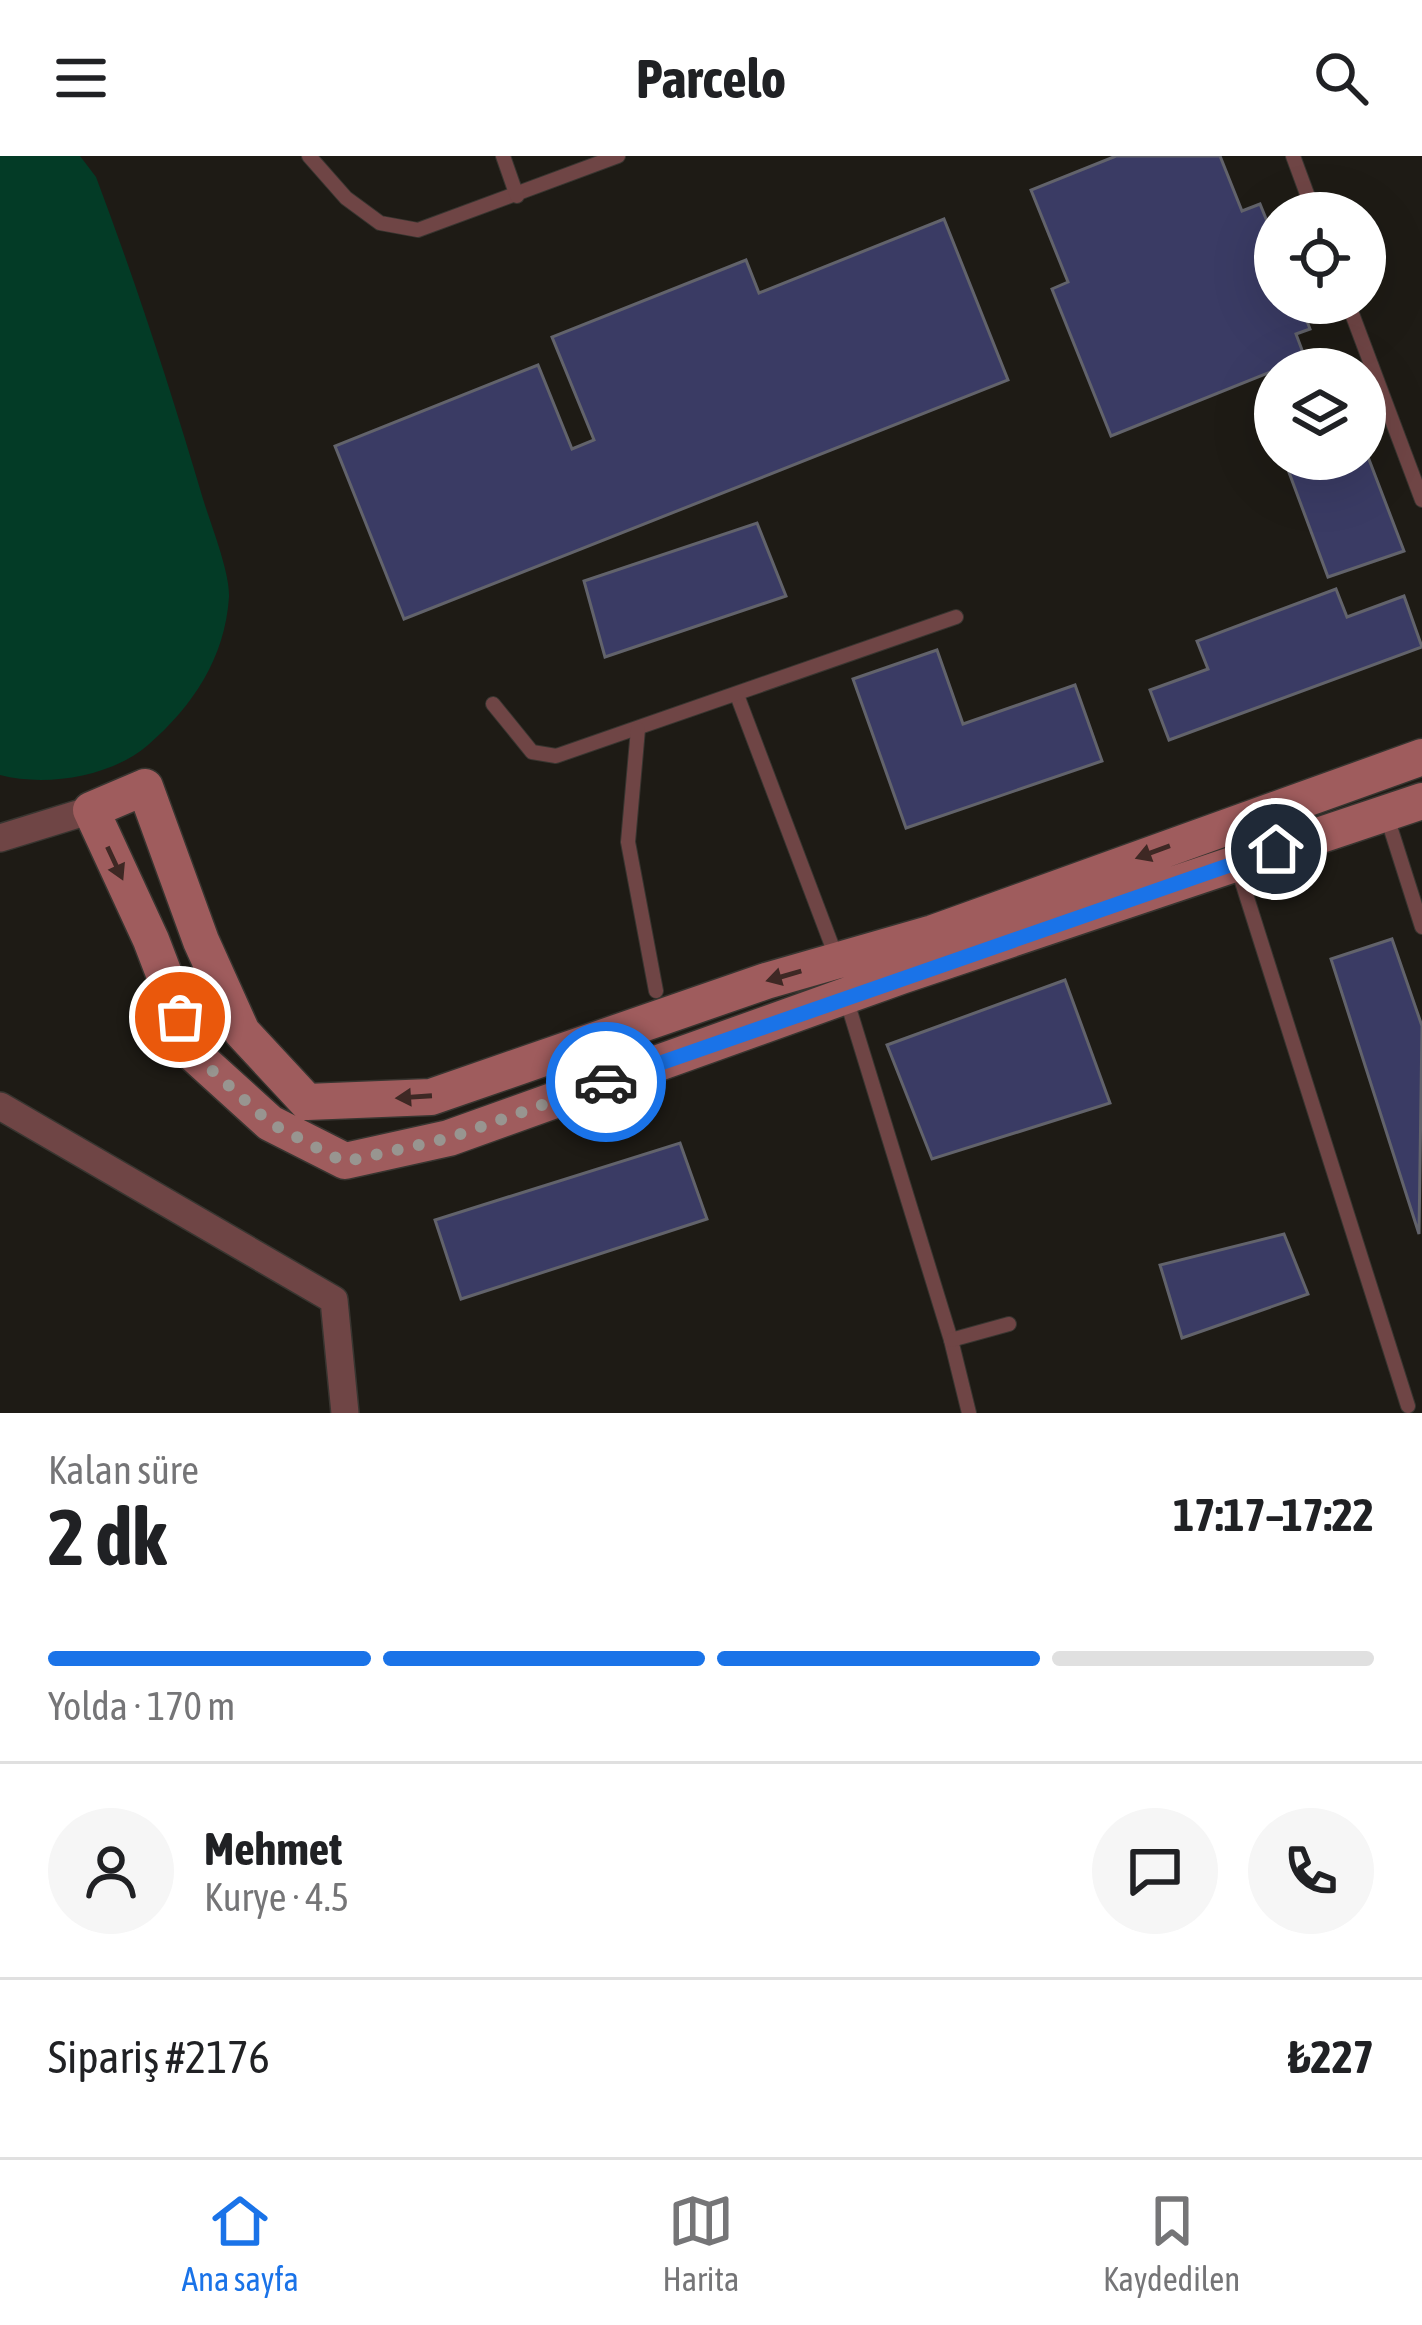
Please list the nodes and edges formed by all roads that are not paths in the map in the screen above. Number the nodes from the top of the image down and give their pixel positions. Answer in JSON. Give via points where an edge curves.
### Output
{"nodes":[{"id":1,"x":309,"y":156,"type":"edge"},
{"id":2,"x":502,"y":156,"type":"edge"},
{"id":3,"x":618,"y":156,"type":"edge"},
{"id":4,"x":1293,"y":156,"type":"edge"},
{"id":5,"x":1306,"y":192,"type":"edge"},
{"id":6,"x":517,"y":196,"type":"junction"},
{"id":7,"x":1356,"y":324,"type":"edge"},
{"id":8,"x":1422,"y":500,"type":"edge"},
{"id":9,"x":956,"y":617,"type":"dead end"},
{"id":10,"x":736,"y":694,"type":"junction"},
{"id":11,"x":493,"y":704,"type":"dead end"},
{"id":12,"x":638,"y":730,"type":"junction"},
{"id":13,"x":1422,"y":757,"type":"edge"},
{"id":14,"x":1422,"y":801,"type":"edge"},
{"id":15,"x":91,"y":810,"type":"junction"},
{"id":16,"x":1385,"y":812,"type":"junction"},
{"id":17,"x":1238,"y":822,"type":"junction"},
{"id":18,"x":0,"y":838,"type":"edge"},
{"id":19,"x":1236,"y":864,"type":"junction"},
{"id":20,"x":1422,"y":927,"type":"edge"},
{"id":21,"x":837,"y":960,"type":"junction"},
{"id":22,"x":656,"y":991,"type":"dead end"},
{"id":23,"x":846,"y":998,"type":"junction"},
{"id":24,"x":0,"y":1106,"type":"edge"},
{"id":25,"x":1009,"y":1324,"type":"dead end"},
{"id":26,"x":951,"y":1340,"type":"junction"},
{"id":27,"x":1408,"y":1406,"type":"dead end"},
{"id":28,"x":345,"y":1413,"type":"edge"},
{"id":29,"x":969,"y":1413,"type":"edge"}],
"edges":[{"from":1,"to":6,"type":"lane","via":[[380,223],[418,230]]},
{"from":2,"to":6,"type":"lane"},
{"from":3,"to":6,"type":"lane"},
{"from":4,"to":5,"type":"lane"},
{"from":7,"to":8,"type":"lane"},
{"from":9,"to":10,"type":"lane"},
{"from":10,"to":12,"type":"lane"},
{"from":10,"to":21,"type":"lane"},
{"from":11,"to":12,"type":"lane","via":[[532,752],[556,757]]},
{"from":12,"to":22,"type":"lane","via":[[628,842]]},
{"from":13,"to":17,"type":"street"},
{"from":14,"to":16,"type":"street"},
{"from":15,"to":18,"type":"street"},
{"from":21,"to":15,"type":"street","one_way":true,"via":[[431,1097],[307,1102],[242,1032],[145,787]]},
{"from":15,"to":23,"type":"street","one_way":true,"via":[[195,1055],[270,1123],[344,1162],[449,1138]]},
{"from":16,"to":19,"type":"street"},
{"from":16,"to":20,"type":"lane"},
{"from":17,"to":19,"type":"lane"},
{"from":17,"to":21,"type":"street","one_way":true},
{"from":19,"to":23,"type":"street"},
{"from":19,"to":27,"type":"lane"},
{"from":21,"to":23,"type":"lane"},
{"from":23,"to":26,"type":"lane"},
{"from":24,"to":28,"type":"street","via":[[334,1300]]},
{"from":25,"to":26,"type":"lane"},
{"from":26,"to":29,"type":"lane"}]}
